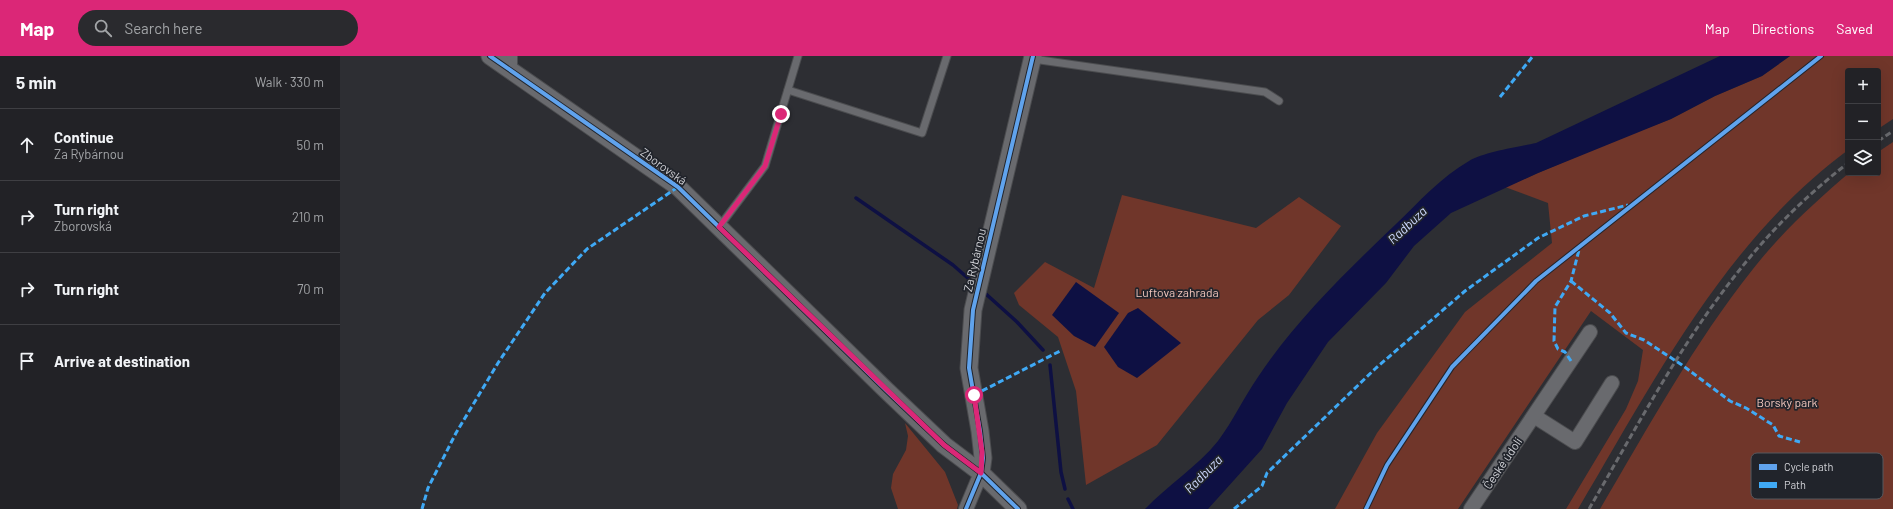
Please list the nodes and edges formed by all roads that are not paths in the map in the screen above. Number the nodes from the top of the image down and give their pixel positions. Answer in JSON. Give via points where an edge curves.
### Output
{"nodes":[{"id":1,"x":490,"y":56,"type":"edge"},
{"id":2,"x":798,"y":56,"type":"edge"},
{"id":3,"x":947,"y":56,"type":"edge"},
{"id":4,"x":1033,"y":57,"type":"edge"},
{"id":5,"x":510,"y":63,"type":"edge"},
{"id":6,"x":788,"y":90,"type":"junction"},
{"id":7,"x":1279,"y":101,"type":"dead end"},
{"id":8,"x":719,"y":227,"type":"junction"},
{"id":9,"x":1590,"y":332,"type":"dead end"},
{"id":10,"x":1612,"y":383,"type":"dead end"},
{"id":11,"x":1534,"y":416,"type":"junction"},
{"id":12,"x":981,"y":473,"type":"junction"},
{"id":13,"x":966,"y":509,"type":"edge"},
{"id":14,"x":1018,"y":509,"type":"edge"},
{"id":15,"x":1471,"y":509,"type":"edge"}],
"edges":[{"from":1,"to":5,"type":"street","name":"Zborovská"},
{"from":2,"to":6,"type":"lane"},
{"from":3,"to":6,"type":"lane","via":[[922,133]]},
{"from":4,"to":7,"type":"lane","via":[[1265,92]]},
{"from":4,"to":12,"type":"street","name":"Za Rybárnou","via":[[973,310],[969,368],[980,431]]},
{"from":5,"to":8,"type":"street","name":"Zborovská","via":[[678,187]]},
{"from":6,"to":8,"type":"lane","via":[[765,166]]},
{"from":8,"to":12,"type":"street","name":"Zborovská","via":[[944,445]]},
{"from":9,"to":11,"type":"street","name":"České údolí"},
{"from":10,"to":11,"type":"street","via":[[1575,442]]},
{"from":11,"to":15,"type":"street","name":"České údolí"},
{"from":12,"to":13,"type":"street"},
{"from":12,"to":14,"type":"street","name":"Zborovská"}]}
